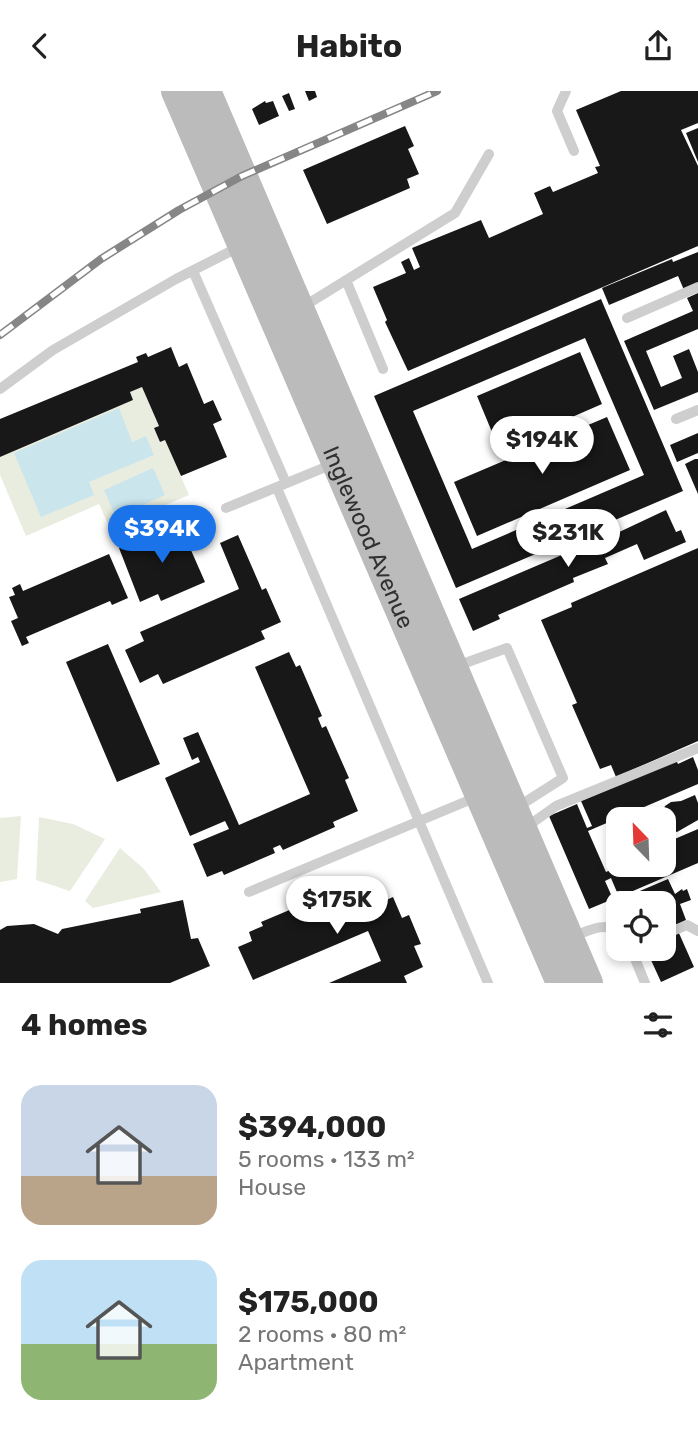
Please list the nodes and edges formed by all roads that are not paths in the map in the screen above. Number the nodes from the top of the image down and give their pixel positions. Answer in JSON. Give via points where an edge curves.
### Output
{"nodes":[{"id":1,"x":176,"y":91,"type":"edge"},
{"id":2,"x":206,"y":91,"type":"edge"},
{"id":3,"x":566,"y":91,"type":"edge"},
{"id":4,"x":574,"y":151,"type":"dead end"},
{"id":5,"x":489,"y":154,"type":"dead end"},
{"id":6,"x":242,"y":245,"type":"junction"},
{"id":7,"x":193,"y":271,"type":"junction"},
{"id":8,"x":346,"y":280,"type":"junction"},
{"id":9,"x":698,"y":287,"type":"edge"},
{"id":10,"x":299,"y":309,"type":"junction"},
{"id":11,"x":627,"y":318,"type":"dead end"},
{"id":12,"x":383,"y":369,"type":"dead end"},
{"id":13,"x":0,"y":389,"type":"edge"},
{"id":14,"x":698,"y":410,"type":"edge"},
{"id":15,"x":676,"y":419,"type":"dead end"},
{"id":16,"x":336,"y":463,"type":"junction"},
{"id":17,"x":281,"y":485,"type":"junction"},
{"id":18,"x":226,"y":508,"type":"dead end"},
{"id":19,"x":453,"y":667,"type":"junction"},
{"id":20,"x":698,"y":748,"type":"edge"},
{"id":21,"x":505,"y":805,"type":"junction"},
{"id":22,"x":419,"y":822,"type":"junction"},
{"id":23,"x":249,"y":892,"type":"dead end"},
{"id":24,"x":606,"y":926,"type":"edge"},
{"id":25,"x":676,"y":930,"type":"edge"},
{"id":26,"x":698,"y":931,"type":"edge"},
{"id":27,"x":557,"y":943,"type":"junction"},
{"id":28,"x":636,"y":961,"type":"edge"},
{"id":29,"x":488,"y":983,"type":"edge"},
{"id":30,"x":561,"y":983,"type":"edge"},
{"id":31,"x":588,"y":983,"type":"edge"},
{"id":32,"x":645,"y":983,"type":"edge"}],
"edges":[{"from":1,"to":6,"type":"main road","name":"Inglewood Avenue"},
{"from":2,"to":10,"type":"main road","name":"Inglewood Avenue"},
{"from":3,"to":4,"type":"lane","via":[[557,111]]},
{"from":5,"to":8,"type":"lane","via":[[455,213]]},
{"from":6,"to":7,"type":"lane"},
{"from":6,"to":16,"type":"main road","name":"Inglewood Avenue"},
{"from":7,"to":13,"type":"lane","via":[[52,350]]},
{"from":7,"to":17,"type":"lane"},
{"from":8,"to":10,"type":"lane"},
{"from":8,"to":12,"type":"lane"},
{"from":9,"to":11,"type":"lane"},
{"from":10,"to":19,"type":"main road","name":"Inglewood Avenue"},
{"from":14,"to":15,"type":"lane"},
{"from":16,"to":17,"type":"lane"},
{"from":16,"to":21,"type":"main road","name":"Inglewood Avenue"},
{"from":17,"to":18,"type":"lane"},
{"from":17,"to":22,"type":"lane"},
{"from":19,"to":21,"type":"main road","name":"Inglewood Avenue"},
{"from":19,"to":21,"type":"lane","via":[[507,648],[563,778]]},
{"from":20,"to":21,"type":"lane","via":[[556,806]]},
{"from":21,"to":22,"type":"lane"},
{"from":21,"to":27,"type":"main road","name":"Inglewood Avenue"},
{"from":21,"to":27,"type":"main road","name":"Inglewood Avenue"},
{"from":22,"to":23,"type":"lane"},
{"from":22,"to":29,"type":"lane"},
{"from":24,"to":27,"type":"lane"},
{"from":25,"to":26,"type":"lane","via":[[687,925]]},
{"from":27,"to":30,"type":"main road","name":"Inglewood Avenue"},
{"from":27,"to":31,"type":"main road","name":"Inglewood Avenue"},
{"from":28,"to":32,"type":"lane"}]}
